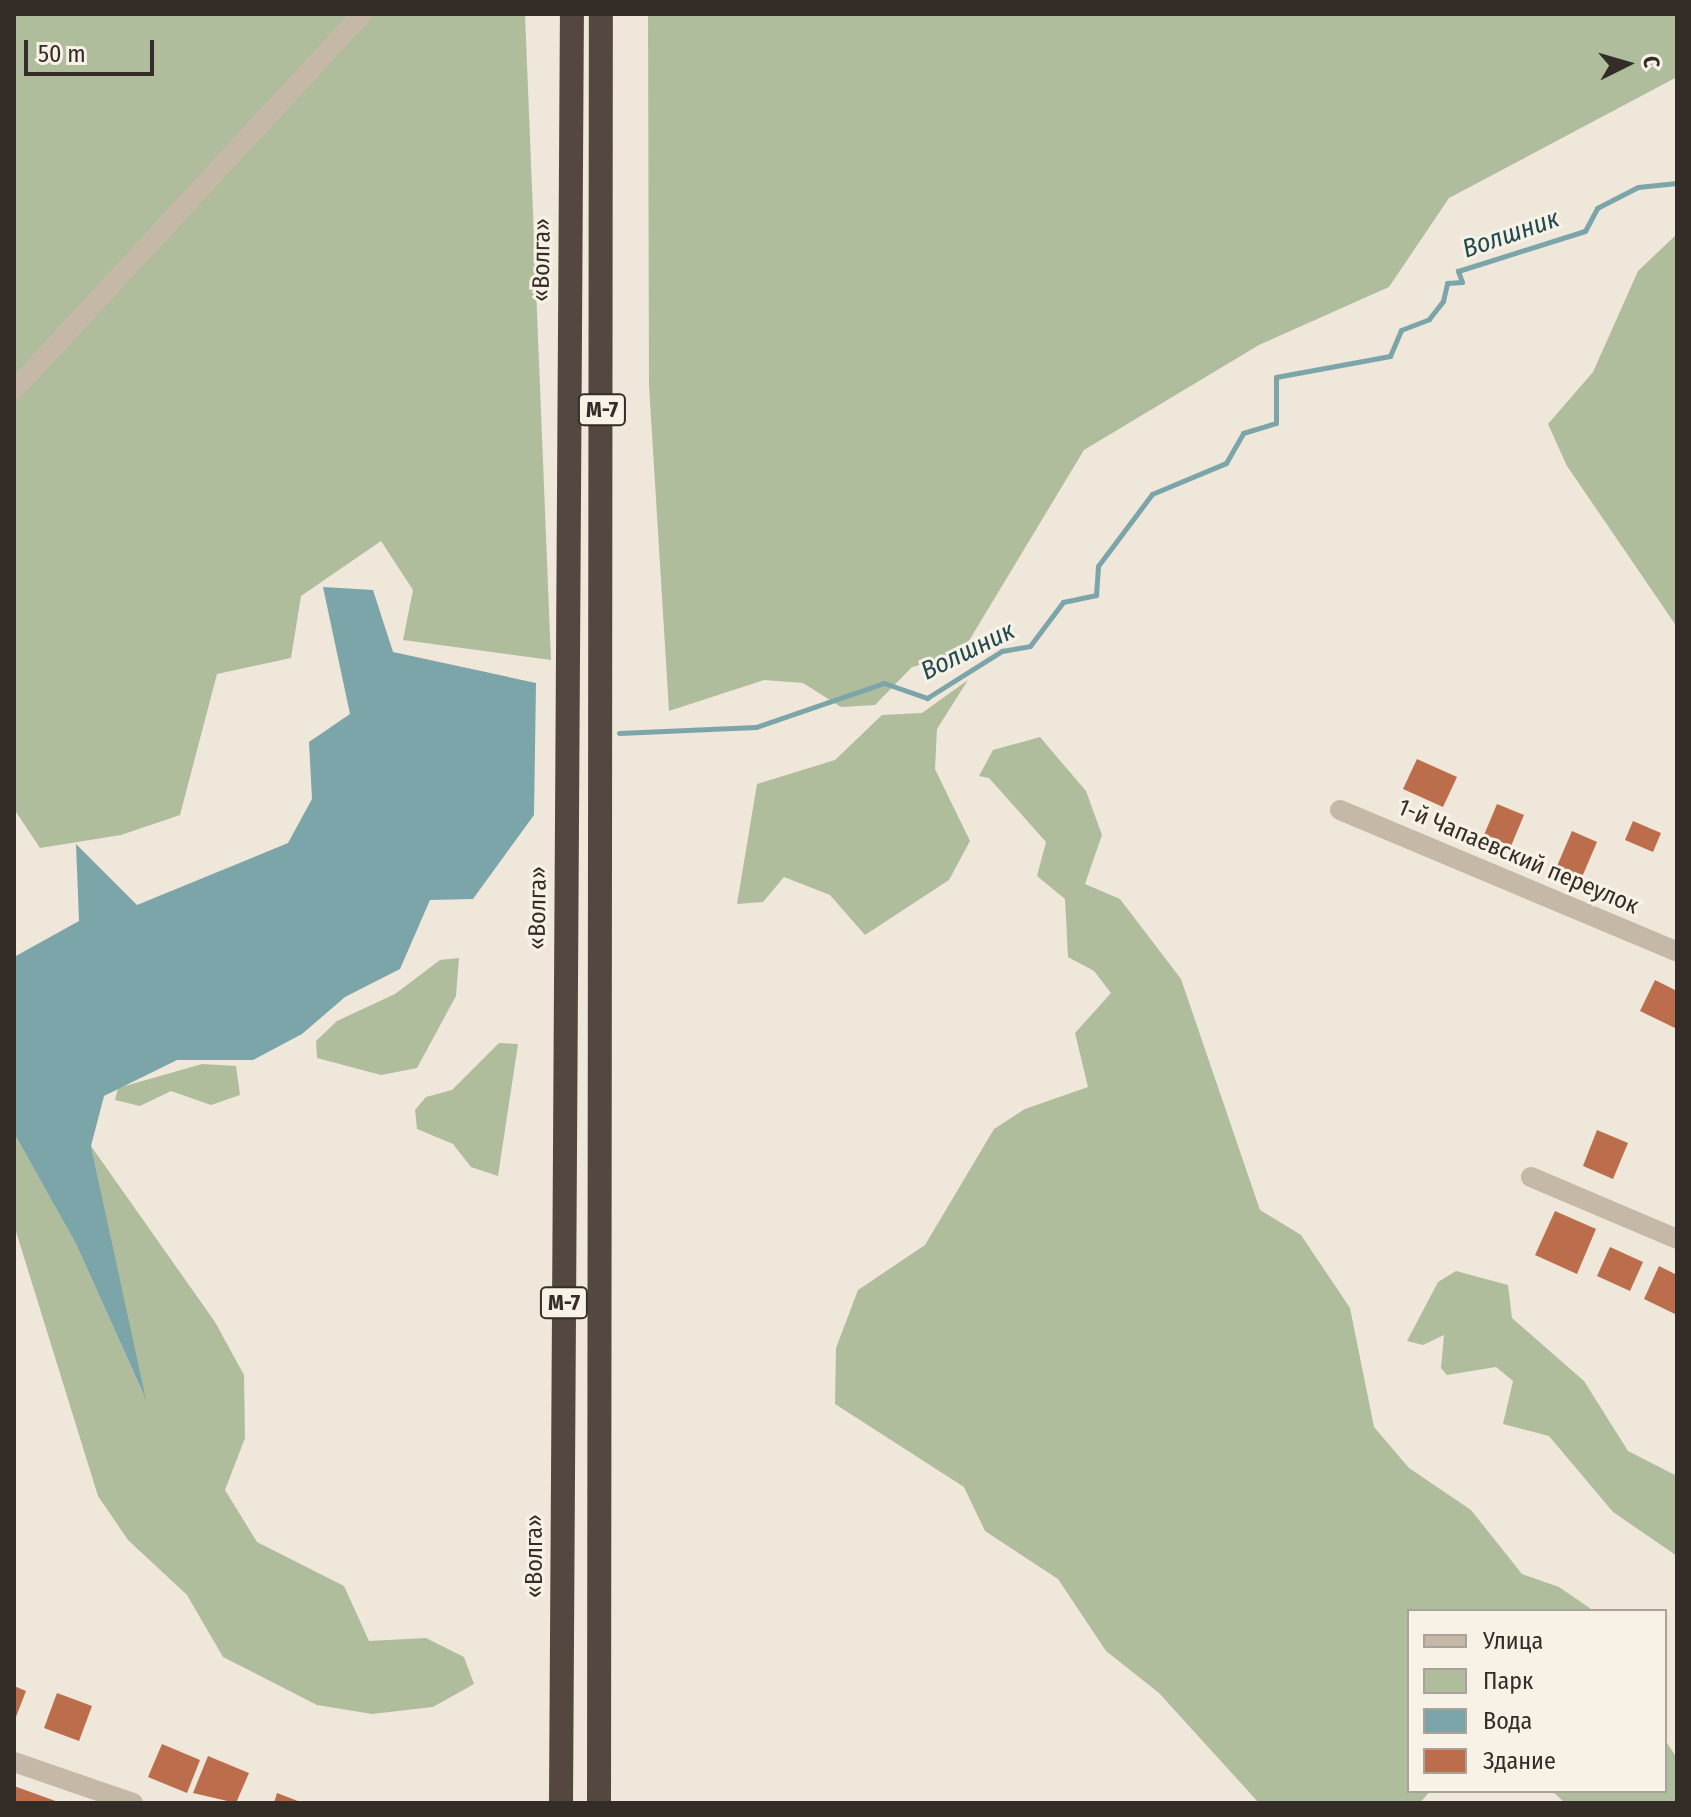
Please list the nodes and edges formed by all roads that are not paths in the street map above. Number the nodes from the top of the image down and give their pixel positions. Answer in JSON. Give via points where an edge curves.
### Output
{"nodes":[{"id":1,"x":362,"y":14,"type":"edge"},
{"id":2,"x":572,"y":14,"type":"edge"},
{"id":3,"x":601,"y":14,"type":"edge"},
{"id":4,"x":14,"y":390,"type":"edge"},
{"id":5,"x":1340,"y":810,"type":"dead end"},
{"id":6,"x":1677,"y":952,"type":"edge"},
{"id":7,"x":1531,"y":1177,"type":"dead end"},
{"id":8,"x":1677,"y":1239,"type":"edge"},
{"id":9,"x":14,"y":1762,"type":"edge"},
{"id":10,"x":133,"y":1803,"type":"edge"},
{"id":11,"x":561,"y":1803,"type":"edge"},
{"id":12,"x":599,"y":1803,"type":"edge"}],
"edges":[{"from":1,"to":4,"type":"street"},
{"from":2,"to":11,"type":"highway","name":"«Волга»","number":"М-7"},
{"from":3,"to":12,"type":"highway","number":"М-7","via":[[606,733]]},
{"from":5,"to":6,"type":"street","name":"1-й Чапаевский переулок"},
{"from":7,"to":8,"type":"street"},
{"from":9,"to":10,"type":"street"}]}
